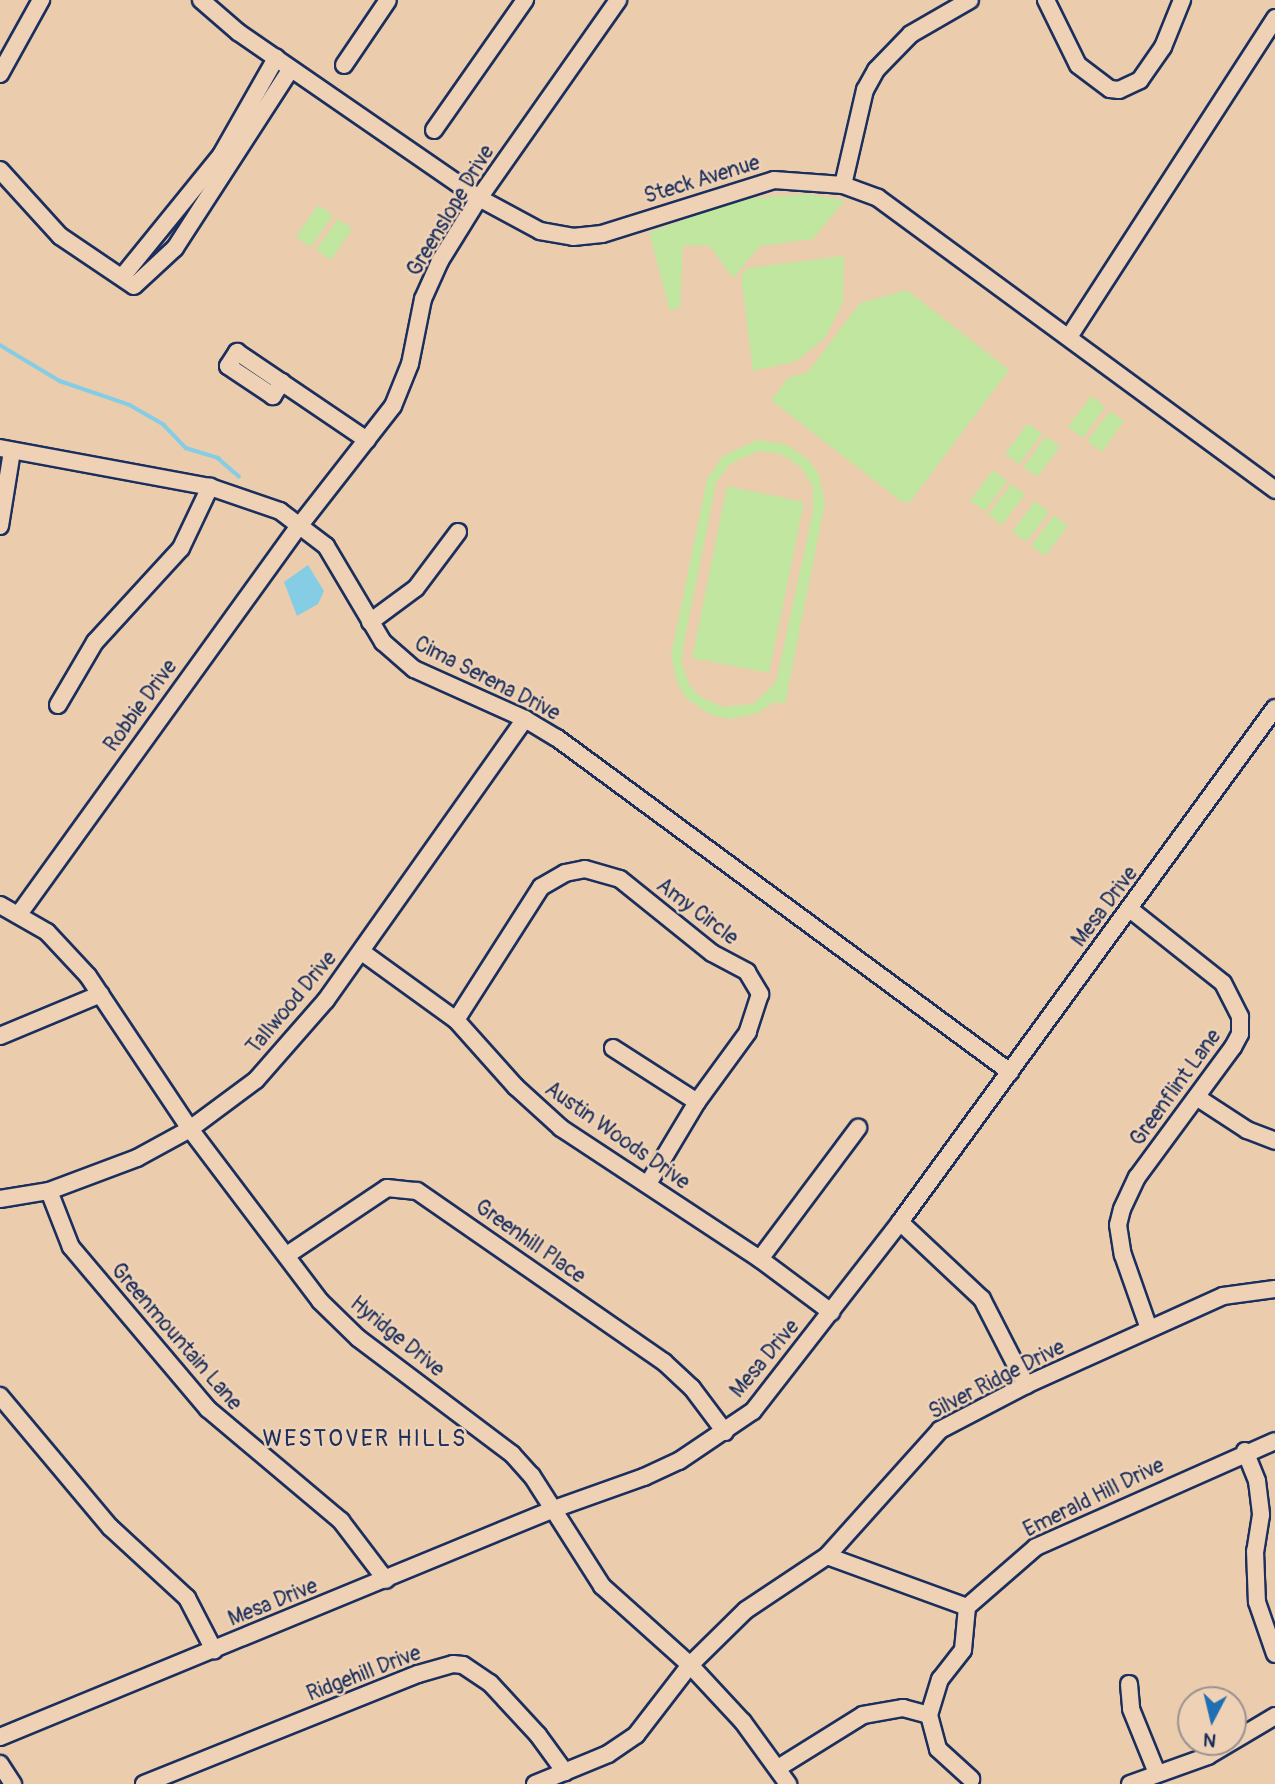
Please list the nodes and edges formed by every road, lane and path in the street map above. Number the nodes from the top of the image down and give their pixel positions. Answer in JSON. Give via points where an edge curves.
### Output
{"nodes":[{"id":1,"x":41,"y":0,"type":"edge"},
{"id":2,"x":201,"y":0,"type":"edge"},
{"id":3,"x":388,"y":0,"type":"edge"},
{"id":4,"x":525,"y":0,"type":"edge"},
{"id":5,"x":970,"y":0,"type":"edge"},
{"id":6,"x":1046,"y":0,"type":"edge"},
{"id":7,"x":1182,"y":0,"type":"edge"},
{"id":8,"x":610,"y":3,"type":"edge"},
{"id":9,"x":1275,"y":18,"type":"edge"},
{"id":10,"x":276,"y":58,"type":"junction"},
{"id":11,"x":344,"y":65,"type":"dead end"},
{"id":12,"x":291,"y":69,"type":"junction"},
{"id":13,"x":0,"y":75,"type":"edge"},
{"id":14,"x":434,"y":130,"type":"dead end"},
{"id":15,"x":0,"y":170,"type":"edge"},
{"id":16,"x":843,"y":185,"type":"junction"},
{"id":17,"x":479,"y":198,"type":"junction"},
{"id":18,"x":122,"y":277,"type":"junction"},
{"id":19,"x":1069,"y":337,"type":"junction"},
{"id":20,"x":282,"y":382,"type":"dead end"},
{"id":21,"x":367,"y":440,"type":"junction"},
{"id":22,"x":6,"y":450,"type":"edge"},
{"id":23,"x":211,"y":487,"type":"junction"},
{"id":24,"x":1275,"y":489,"type":"edge"},
{"id":25,"x":300,"y":525,"type":"junction"},
{"id":26,"x":0,"y":526,"type":"edge"},
{"id":27,"x":458,"y":532,"type":"dead end"},
{"id":28,"x":370,"y":622,"type":"junction"},
{"id":29,"x":58,"y":705,"type":"dead end"},
{"id":30,"x":1275,"y":708,"type":"edge"},
{"id":31,"x":525,"y":719,"type":"junction"},
{"id":32,"x":0,"y":905,"type":"edge"},
{"id":33,"x":1130,"y":910,"type":"junction"},
{"id":34,"x":19,"y":914,"type":"junction"},
{"id":35,"x":362,"y":952,"type":"junction"},
{"id":36,"x":101,"y":994,"type":"junction"},
{"id":37,"x":456,"y":1020,"type":"junction"},
{"id":38,"x":0,"y":1036,"type":"edge"},
{"id":39,"x":612,"y":1048,"type":"dead end"},
{"id":40,"x":1010,"y":1072,"type":"junction"},
{"id":41,"x":1198,"y":1098,"type":"junction"},
{"id":42,"x":697,"y":1102,"type":"junction"},
{"id":43,"x":858,"y":1128,"type":"dead end"},
{"id":44,"x":190,"y":1129,"type":"junction"},
{"id":45,"x":1275,"y":1141,"type":"edge"},
{"id":46,"x":648,"y":1184,"type":"junction"},
{"id":47,"x":49,"y":1191,"type":"junction"},
{"id":48,"x":0,"y":1199,"type":"edge"},
{"id":49,"x":900,"y":1222,"type":"junction"},
{"id":50,"x":287,"y":1255,"type":"junction"},
{"id":51,"x":760,"y":1259,"type":"junction"},
{"id":52,"x":1275,"y":1289,"type":"edge"},
{"id":53,"x":831,"y":1312,"type":"junction"},
{"id":54,"x":1149,"y":1329,"type":"junction"},
{"id":55,"x":1026,"y":1385,"type":"junction"},
{"id":56,"x":0,"y":1396,"type":"edge"},
{"id":57,"x":725,"y":1432,"type":"junction"},
{"id":58,"x":1275,"y":1441,"type":"edge"},
{"id":59,"x":1245,"y":1451,"type":"junction"},
{"id":60,"x":554,"y":1509,"type":"junction"},
{"id":61,"x":827,"y":1556,"type":"junction"},
{"id":62,"x":386,"y":1580,"type":"junction"},
{"id":63,"x":967,"y":1607,"type":"junction"},
{"id":64,"x":214,"y":1650,"type":"junction"},
{"id":65,"x":1275,"y":1654,"type":"edge"},
{"id":66,"x":690,"y":1665,"type":"junction"},
{"id":67,"x":1129,"y":1684,"type":"dead end"},
{"id":68,"x":929,"y":1714,"type":"junction"},
{"id":69,"x":1275,"y":1716,"type":"edge"},
{"id":70,"x":0,"y":1737,"type":"edge"},
{"id":71,"x":0,"y":1764,"type":"edge"},
{"id":72,"x":778,"y":1768,"type":"junction"},
{"id":73,"x":565,"y":1772,"type":"junction"},
{"id":74,"x":1157,"y":1773,"type":"junction"},
{"id":75,"x":971,"y":1779,"type":"dead end"},
{"id":76,"x":13,"y":1784,"type":"edge"},
{"id":77,"x":144,"y":1784,"type":"edge"},
{"id":78,"x":535,"y":1784,"type":"edge"},
{"id":79,"x":788,"y":1784,"type":"edge"},
{"id":80,"x":1130,"y":1784,"type":"edge"}],
"edges":[{"from":1,"to":13,"type":"street"},
{"from":2,"to":10,"type":"street","name":"Steck Avenue"},
{"from":3,"to":11,"type":"street"},
{"from":4,"to":14,"type":"street"},
{"from":5,"to":16,"type":"street","via":[[911,34],[876,70],[865,90]]},
{"from":6,"to":7,"type":"street","via":[[1079,65],[1110,89],[1119,90],[1140,80],[1163,47]]},
{"from":8,"to":17,"type":"street","name":"Greenslope Drive"},
{"from":9,"to":19,"type":"street"},
{"from":10,"to":12,"type":"street","name":"Steck Avenue"},
{"from":10,"to":18,"type":"street","via":[[221,155]]},
{"from":12,"to":17,"type":"street","name":"Steck Avenue"},
{"from":12,"to":18,"type":"street","via":[[175,248],[134,286]]},
{"from":15,"to":18,"type":"street","via":[[60,236]]},
{"from":16,"to":17,"type":"street","name":"Steck Avenue","via":[[799,179],[756,183],[602,233],[573,237],[522,225]]},
{"from":16,"to":19,"type":"street","name":"Steck Avenue","via":[[898,209]]},
{"from":17,"to":21,"type":"street","name":"Greenslope Drive","via":[[423,299],[404,385]]},
{"from":19,"to":24,"type":"street","name":"Steck Avenue"},
{"from":20,"to":21,"type":"street"},
{"from":21,"to":25,"type":"street","name":"Greenslope Drive"},
{"from":22,"to":23,"type":"street","name":"Cima Serena Drive"},
{"from":22,"to":26,"type":"street"},
{"from":23,"to":25,"type":"street","name":"Cima Serena Drive","via":[[264,502]]},
{"from":23,"to":29,"type":"street","via":[[181,548],[95,642]]},
{"from":25,"to":28,"type":"street","name":"Cima Serena Drive","via":[[326,545]]},
{"from":25,"to":34,"type":"street","name":"Robbie Drive"},
{"from":27,"to":28,"type":"street","via":[[416,588]]},
{"from":28,"to":31,"type":"street","name":"Cima Serena Drive","via":[[383,642],[414,669]]},
{"from":30,"to":33,"type":"street","name":"Mesa Drive"},
{"from":31,"to":35,"type":"street","name":"Tallwood Drive"},
{"from":31,"to":40,"type":"street","name":"Cima Serena Drive","via":[[591,762]]},
{"from":32,"to":34,"type":"street","name":"Hyridge Drive"},
{"from":33,"to":40,"type":"street","name":"Mesa Drive"},
{"from":33,"to":41,"type":"street","name":"Greenflint Lane","via":[[1208,969],[1235,1000],[1240,1034]]},
{"from":34,"to":36,"type":"street","name":"Hyridge Drive","via":[[47,932]]},
{"from":35,"to":37,"type":"street","name":"Austin Woods Drive"},
{"from":35,"to":44,"type":"street","name":"Tallwood Drive","via":[[256,1080]]},
{"from":36,"to":38,"type":"street"},
{"from":36,"to":44,"type":"street","name":"Hyridge Drive"},
{"from":37,"to":42,"type":"street","name":"Amy Circle","via":[[541,887],[565,873],[585,869],[608,873],[712,953],[747,972],[757,985],[759,1003],[748,1032]]},
{"from":37,"to":46,"type":"street","name":"Austin Woods Drive","via":[[539,1110]]},
{"from":39,"to":42,"type":"street"},
{"from":40,"to":49,"type":"street","name":"Mesa Drive"},
{"from":41,"to":45,"type":"street","via":[[1247,1130]]},
{"from":41,"to":54,"type":"street","name":"Greenflint Lane","via":[[1138,1177],[1118,1225],[1123,1255]]},
{"from":42,"to":46,"type":"street","name":"Amy Circle"},
{"from":43,"to":51,"type":"street"},
{"from":44,"to":47,"type":"street","name":"Tallwood Drive","via":[[104,1172]]},
{"from":44,"to":50,"type":"street","name":"Hyridge Drive"},
{"from":46,"to":51,"type":"street","name":"Austin Woods Drive"},
{"from":47,"to":48,"type":"street","name":"Tallwood Drive"},
{"from":47,"to":62,"type":"street","name":"Greenmountain Lane","via":[[71,1247],[208,1409],[341,1521]]},
{"from":49,"to":53,"type":"street","name":"Mesa Drive"},
{"from":49,"to":55,"type":"street","via":[[982,1299]]},
{"from":50,"to":57,"type":"street","name":"Greenhill Place","via":[[387,1188],[417,1191],[664,1362],[692,1388]]},
{"from":50,"to":60,"type":"street","name":"Hyridge Drive","via":[[320,1301],[358,1338],[512,1454]]},
{"from":51,"to":53,"type":"street","name":"Austin Woods Drive"},
{"from":52,"to":54,"type":"street","name":"Silver Ridge Drive","via":[[1223,1296]]},
{"from":53,"to":57,"type":"street","name":"Mesa Drive","via":[[771,1390]]},
{"from":54,"to":55,"type":"street","name":"Silver Ridge Drive"},
{"from":55,"to":61,"type":"street","name":"Silver Ridge Drive","via":[[940,1430]]},
{"from":56,"to":64,"type":"street","via":[[110,1527],[187,1598]]},
{"from":57,"to":60,"type":"street","name":"Mesa Drive","via":[[644,1477]]},
{"from":58,"to":59,"type":"street","name":"Emerald Hill Drive"},
{"from":59,"to":63,"type":"street","name":"Emerald Hill Drive","via":[[1036,1547]]},
{"from":59,"to":65,"type":"street","via":[[1257,1481],[1261,1515],[1255,1551],[1257,1602]]},
{"from":60,"to":62,"type":"street","name":"Mesa Drive"},
{"from":60,"to":66,"type":"street","name":"Hyridge Drive","via":[[602,1586]]},
{"from":61,"to":63,"type":"street"},
{"from":61,"to":66,"type":"street","name":"Silver Ridge Drive","via":[[746,1610]]},
{"from":62,"to":64,"type":"street","name":"Mesa Drive"},
{"from":63,"to":68,"type":"street","via":[[963,1650],[940,1679]]},
{"from":64,"to":70,"type":"street","name":"Mesa Drive"},
{"from":66,"to":72,"type":"street","name":"Hyridge Drive"},
{"from":66,"to":73,"type":"street","name":"Silver Ridge Drive","via":[[636,1735],[608,1754]]},
{"from":67,"to":74,"type":"street","via":[[1131,1709]]},
{"from":68,"to":72,"type":"street","via":[[903,1708],[863,1715]]},
{"from":68,"to":75,"type":"street","via":[[938,1749]]},
{"from":69,"to":74,"type":"street","via":[[1236,1743]]},
{"from":71,"to":76,"type":"street"},
{"from":72,"to":79,"type":"street","name":"Hyridge Drive"},
{"from":73,"to":77,"type":"street","name":"Ridgehill Drive","via":[[490,1683],[475,1671],[453,1664]]},
{"from":73,"to":78,"type":"street","name":"Silver Ridge Drive"},
{"from":74,"to":80,"type":"street"}]}
